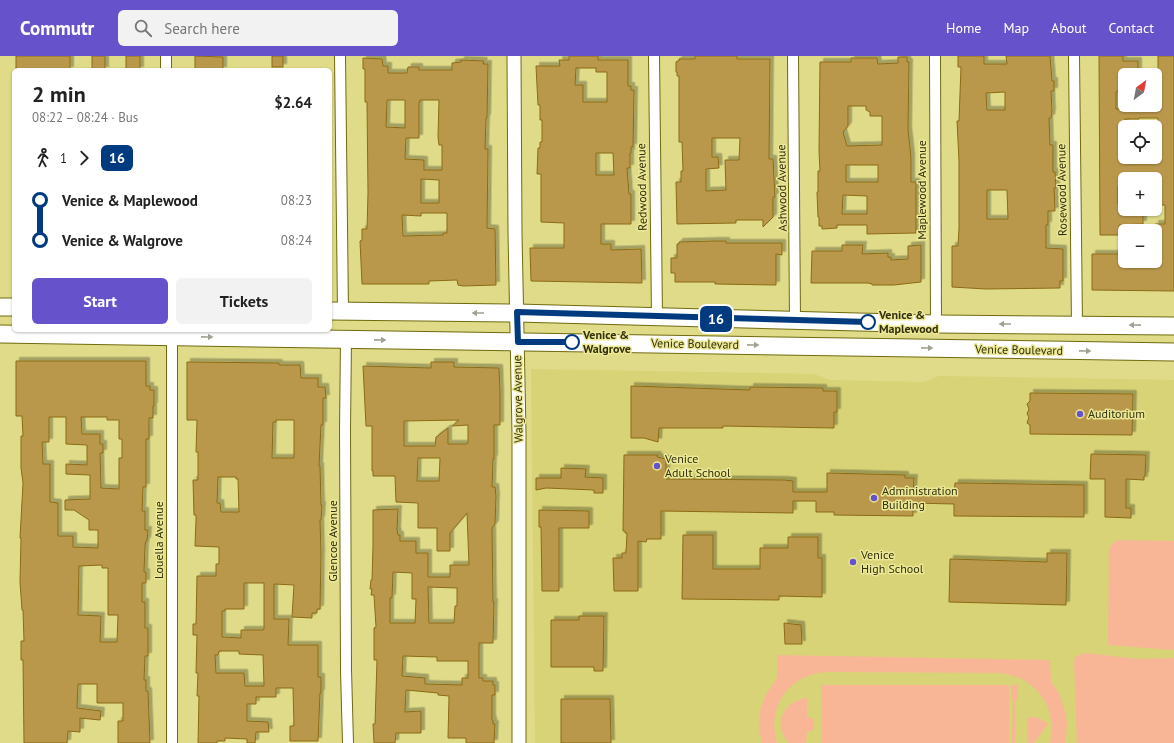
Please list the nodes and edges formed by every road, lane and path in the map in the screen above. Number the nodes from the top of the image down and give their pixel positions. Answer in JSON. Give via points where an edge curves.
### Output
{"nodes":[{"id":1,"x":166,"y":56,"type":"edge"},
{"id":2,"x":340,"y":56,"type":"edge"},
{"id":3,"x":514,"y":56,"type":"edge"},
{"id":4,"x":654,"y":56,"type":"edge"},
{"id":5,"x":793,"y":56,"type":"edge"},
{"id":6,"x":935,"y":56,"type":"edge"},
{"id":7,"x":1074,"y":56,"type":"edge"},
{"id":8,"x":166,"y":68,"type":"edge"},
{"id":9,"x":0,"y":307,"type":"edge"},
{"id":10,"x":12,"y":307,"type":"edge"},
{"id":11,"x":337,"y":312,"type":"edge"},
{"id":12,"x":517,"y":312,"type":"junction"},
{"id":13,"x":657,"y":317,"type":"junction"},
{"id":14,"x":795,"y":321,"type":"junction"},
{"id":15,"x":936,"y":324,"type":"junction"},
{"id":16,"x":1077,"y":325,"type":"junction"},
{"id":17,"x":1174,"y":326,"type":"edge"},
{"id":18,"x":0,"y":334,"type":"edge"},
{"id":19,"x":172,"y":337,"type":"junction"},
{"id":20,"x":346,"y":339,"type":"junction"},
{"id":21,"x":518,"y":342,"type":"junction"},
{"id":22,"x":1174,"y":352,"type":"edge"},
{"id":23,"x":172,"y":743,"type":"edge"},
{"id":24,"x":348,"y":743,"type":"edge"},
{"id":25,"x":519,"y":743,"type":"edge"}],
"edges":[{"from":1,"to":8,"type":"street"},
{"from":2,"to":11,"type":"street"},
{"from":3,"to":12,"type":"street","name":"Walgrove Avenue"},
{"from":4,"to":13,"type":"street","name":"Redwood Avenue"},
{"from":5,"to":14,"type":"street","name":"Ashwood Avenue"},
{"from":6,"to":15,"type":"street","name":"Maplewood Avenue"},
{"from":7,"to":16,"type":"street","name":"Rosewood Avenue"},
{"from":9,"to":10,"type":"main road"},
{"from":12,"to":11,"type":"main road","name":"Venice Boulevard","one_way":true},
{"from":12,"to":13,"type":"main road","name":"Venice Boulevard"},
{"from":12,"to":21,"type":"street","name":"Walgrove Avenue"},
{"from":13,"to":14,"type":"main road","name":"Venice Boulevard"},
{"from":14,"to":15,"type":"main road","name":"Venice Boulevard"},
{"from":16,"to":15,"type":"main road","name":"Venice Boulevard","one_way":true},
{"from":17,"to":16,"type":"main road","name":"Venice Boulevard","one_way":true},
{"from":18,"to":19,"type":"main road","name":"Venice Boulevard"},
{"from":19,"to":20,"type":"main road","name":"Venice Boulevard","one_way":true},
{"from":19,"to":23,"type":"street","name":"Louella Avenue"},
{"from":20,"to":21,"type":"main road","name":"Venice Boulevard","one_way":true},
{"from":20,"to":24,"type":"street","name":"Glencoe Avenue"},
{"from":21,"to":22,"type":"main road","name":"Venice Boulevard","one_way":true},
{"from":21,"to":25,"type":"street","name":"Walgrove Avenue"}]}
